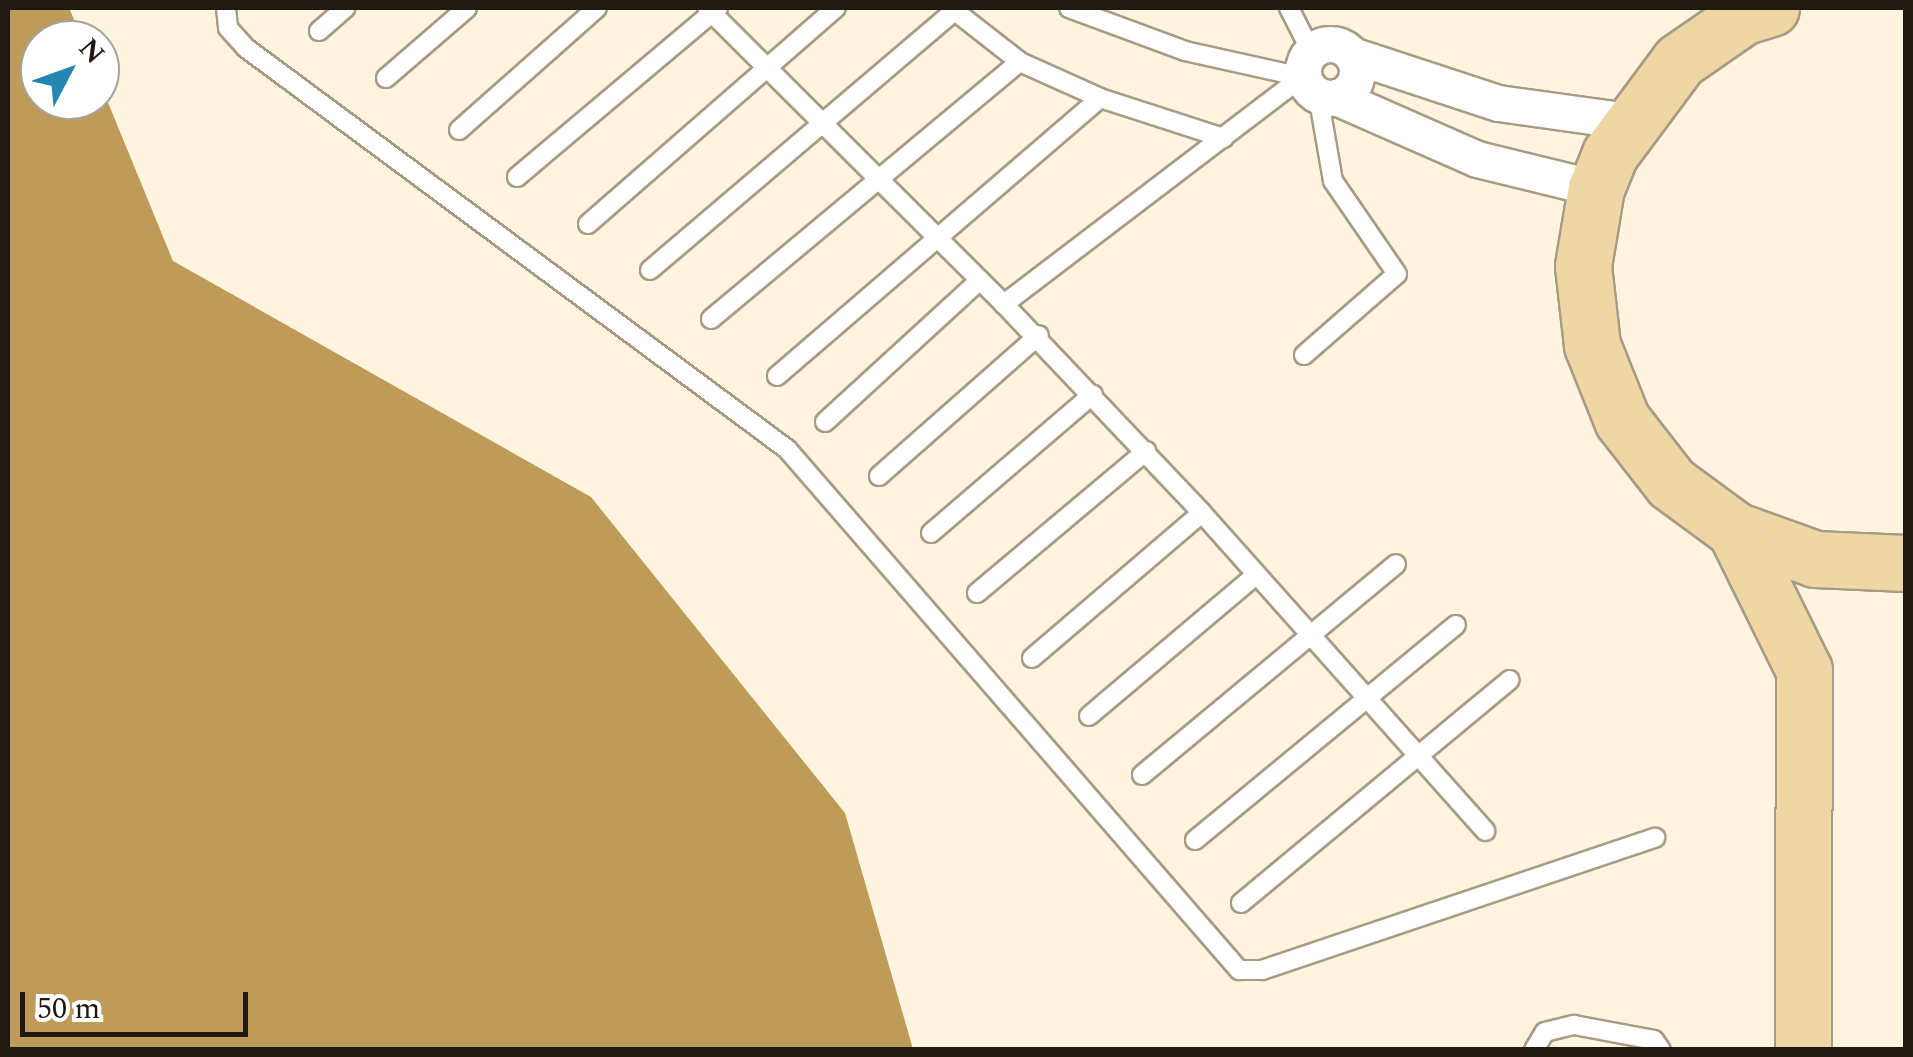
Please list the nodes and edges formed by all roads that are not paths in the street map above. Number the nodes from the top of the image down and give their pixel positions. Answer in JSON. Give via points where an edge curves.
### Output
{"nodes":[{"id":1,"x":226,"y":8,"type":"edge"},
{"id":2,"x":345,"y":8,"type":"edge"},
{"id":3,"x":467,"y":8,"type":"edge"},
{"id":4,"x":596,"y":8,"type":"edge"},
{"id":5,"x":836,"y":8,"type":"edge"},
{"id":6,"x":1068,"y":8,"type":"edge"},
{"id":7,"x":1289,"y":8,"type":"edge"},
{"id":8,"x":1771,"y":8,"type":"edge"},
{"id":9,"x":713,"y":9,"type":"edge"},
{"id":10,"x":953,"y":9,"type":"edge"},
{"id":11,"x":318,"y":31,"type":"dead end"},
{"id":12,"x":1020,"y":62,"type":"junction"},
{"id":13,"x":768,"y":68,"type":"junction"},
{"id":14,"x":386,"y":78,"type":"dead end"},
{"id":15,"x":1317,"y":80,"type":"junction"},
{"id":16,"x":1100,"y":98,"type":"junction"},
{"id":17,"x":1498,"y":103,"type":"junction"},
{"id":18,"x":824,"y":120,"type":"junction"},
{"id":19,"x":1628,"y":121,"type":"junction"},
{"id":20,"x":459,"y":130,"type":"dead end"},
{"id":21,"x":1224,"y":138,"type":"junction"},
{"id":22,"x":1477,"y":159,"type":"junction"},
{"id":23,"x":879,"y":175,"type":"junction"},
{"id":24,"x":518,"y":178,"type":"dead end"},
{"id":25,"x":1596,"y":188,"type":"junction"},
{"id":26,"x":588,"y":224,"type":"dead end"},
{"id":27,"x":939,"y":238,"type":"junction"},
{"id":28,"x":650,"y":270,"type":"dead end"},
{"id":29,"x":980,"y":280,"type":"junction"},
{"id":30,"x":1004,"y":304,"type":"junction"},
{"id":31,"x":711,"y":319,"type":"dead end"},
{"id":32,"x":1039,"y":335,"type":"junction"},
{"id":33,"x":1304,"y":354,"type":"dead end"},
{"id":34,"x":777,"y":376,"type":"dead end"},
{"id":35,"x":1093,"y":394,"type":"junction"},
{"id":36,"x":825,"y":422,"type":"dead end"},
{"id":37,"x":1146,"y":451,"type":"junction"},
{"id":38,"x":879,"y":476,"type":"dead end"},
{"id":39,"x":1202,"y":512,"type":"junction"},
{"id":40,"x":1734,"y":530,"type":"junction"},
{"id":41,"x":931,"y":532,"type":"dead end"},
{"id":42,"x":1906,"y":563,"type":"edge"},
{"id":43,"x":1396,"y":564,"type":"dead end"},
{"id":44,"x":1256,"y":575,"type":"junction"},
{"id":45,"x":977,"y":593,"type":"dead end"},
{"id":46,"x":1456,"y":626,"type":"dead end"},
{"id":47,"x":1312,"y":636,"type":"junction"},
{"id":48,"x":1032,"y":658,"type":"dead end"},
{"id":49,"x":1510,"y":680,"type":"dead end"},
{"id":50,"x":1368,"y":702,"type":"junction"},
{"id":51,"x":1089,"y":716,"type":"dead end"},
{"id":52,"x":1420,"y":760,"type":"junction"},
{"id":53,"x":1142,"y":775,"type":"dead end"},
{"id":54,"x":1485,"y":831,"type":"dead end"},
{"id":55,"x":1655,"y":838,"type":"dead end"},
{"id":56,"x":1195,"y":840,"type":"dead end"},
{"id":57,"x":1241,"y":902,"type":"dead end"},
{"id":58,"x":1534,"y":1050,"type":"edge"},
{"id":59,"x":1661,"y":1050,"type":"edge"},
{"id":60,"x":1803,"y":1050,"type":"edge"}],
"edges":[{"from":1,"to":55,"type":"lane","via":[[228,28],[246,48],[788,449],[1240,970],[1262,970]]},
{"from":2,"to":11,"type":"lane"},
{"from":3,"to":14,"type":"lane"},
{"from":4,"to":20,"type":"lane"},
{"from":5,"to":13,"type":"lane"},
{"from":6,"to":15,"type":"lane","via":[[1185,51]]},
{"from":7,"to":15,"type":"lane"},
{"from":8,"to":19,"type":"main road","via":[[1744,16],[1679,60]]},
{"from":9,"to":13,"type":"lane"},
{"from":9,"to":24,"type":"lane"},
{"from":10,"to":12,"type":"lane"},
{"from":10,"to":18,"type":"lane"},
{"from":12,"to":16,"type":"lane"},
{"from":12,"to":23,"type":"lane"},
{"from":13,"to":18,"type":"lane"},
{"from":13,"to":26,"type":"lane"},
{"from":15,"to":17,"type":"street","via":[[1356,77],[1352,55]]},
{"from":15,"to":21,"type":"lane"},
{"from":15,"to":22,"type":"street"},
{"from":15,"to":33,"type":"lane","via":[[1333,181],[1396,274]]},
{"from":16,"to":21,"type":"lane"},
{"from":16,"to":27,"type":"lane"},
{"from":17,"to":19,"type":"street"},
{"from":17,"to":22,"type":"street"},
{"from":18,"to":23,"type":"lane"},
{"from":18,"to":28,"type":"lane"},
{"from":19,"to":25,"type":"main road"},
{"from":21,"to":30,"type":"lane"},
{"from":22,"to":25,"type":"street"},
{"from":23,"to":27,"type":"lane"},
{"from":23,"to":31,"type":"lane"},
{"from":25,"to":40,"type":"main road","via":[[1583,266],[1592,346],[1622,420],[1670,482]]},
{"from":27,"to":29,"type":"lane"},
{"from":27,"to":34,"type":"lane"},
{"from":29,"to":30,"type":"lane"},
{"from":29,"to":36,"type":"lane"},
{"from":30,"to":32,"type":"lane"},
{"from":32,"to":35,"type":"lane"},
{"from":32,"to":38,"type":"lane"},
{"from":35,"to":37,"type":"lane"},
{"from":35,"to":41,"type":"lane"},
{"from":37,"to":39,"type":"lane"},
{"from":37,"to":45,"type":"lane"},
{"from":39,"to":44,"type":"lane"},
{"from":39,"to":48,"type":"lane"},
{"from":40,"to":42,"type":"main road","via":[[1814,559]]},
{"from":40,"to":60,"type":"main road","via":[[1804,670]]},
{"from":43,"to":47,"type":"lane"},
{"from":44,"to":47,"type":"lane"},
{"from":44,"to":51,"type":"lane"},
{"from":46,"to":50,"type":"lane"},
{"from":47,"to":50,"type":"lane"},
{"from":47,"to":53,"type":"lane"},
{"from":49,"to":52,"type":"lane"},
{"from":50,"to":52,"type":"lane"},
{"from":50,"to":56,"type":"lane"},
{"from":52,"to":54,"type":"lane"},
{"from":52,"to":57,"type":"lane"},
{"from":58,"to":59,"type":"lane","via":[[1545,1032],[1574,1025],[1654,1040]]}]}
